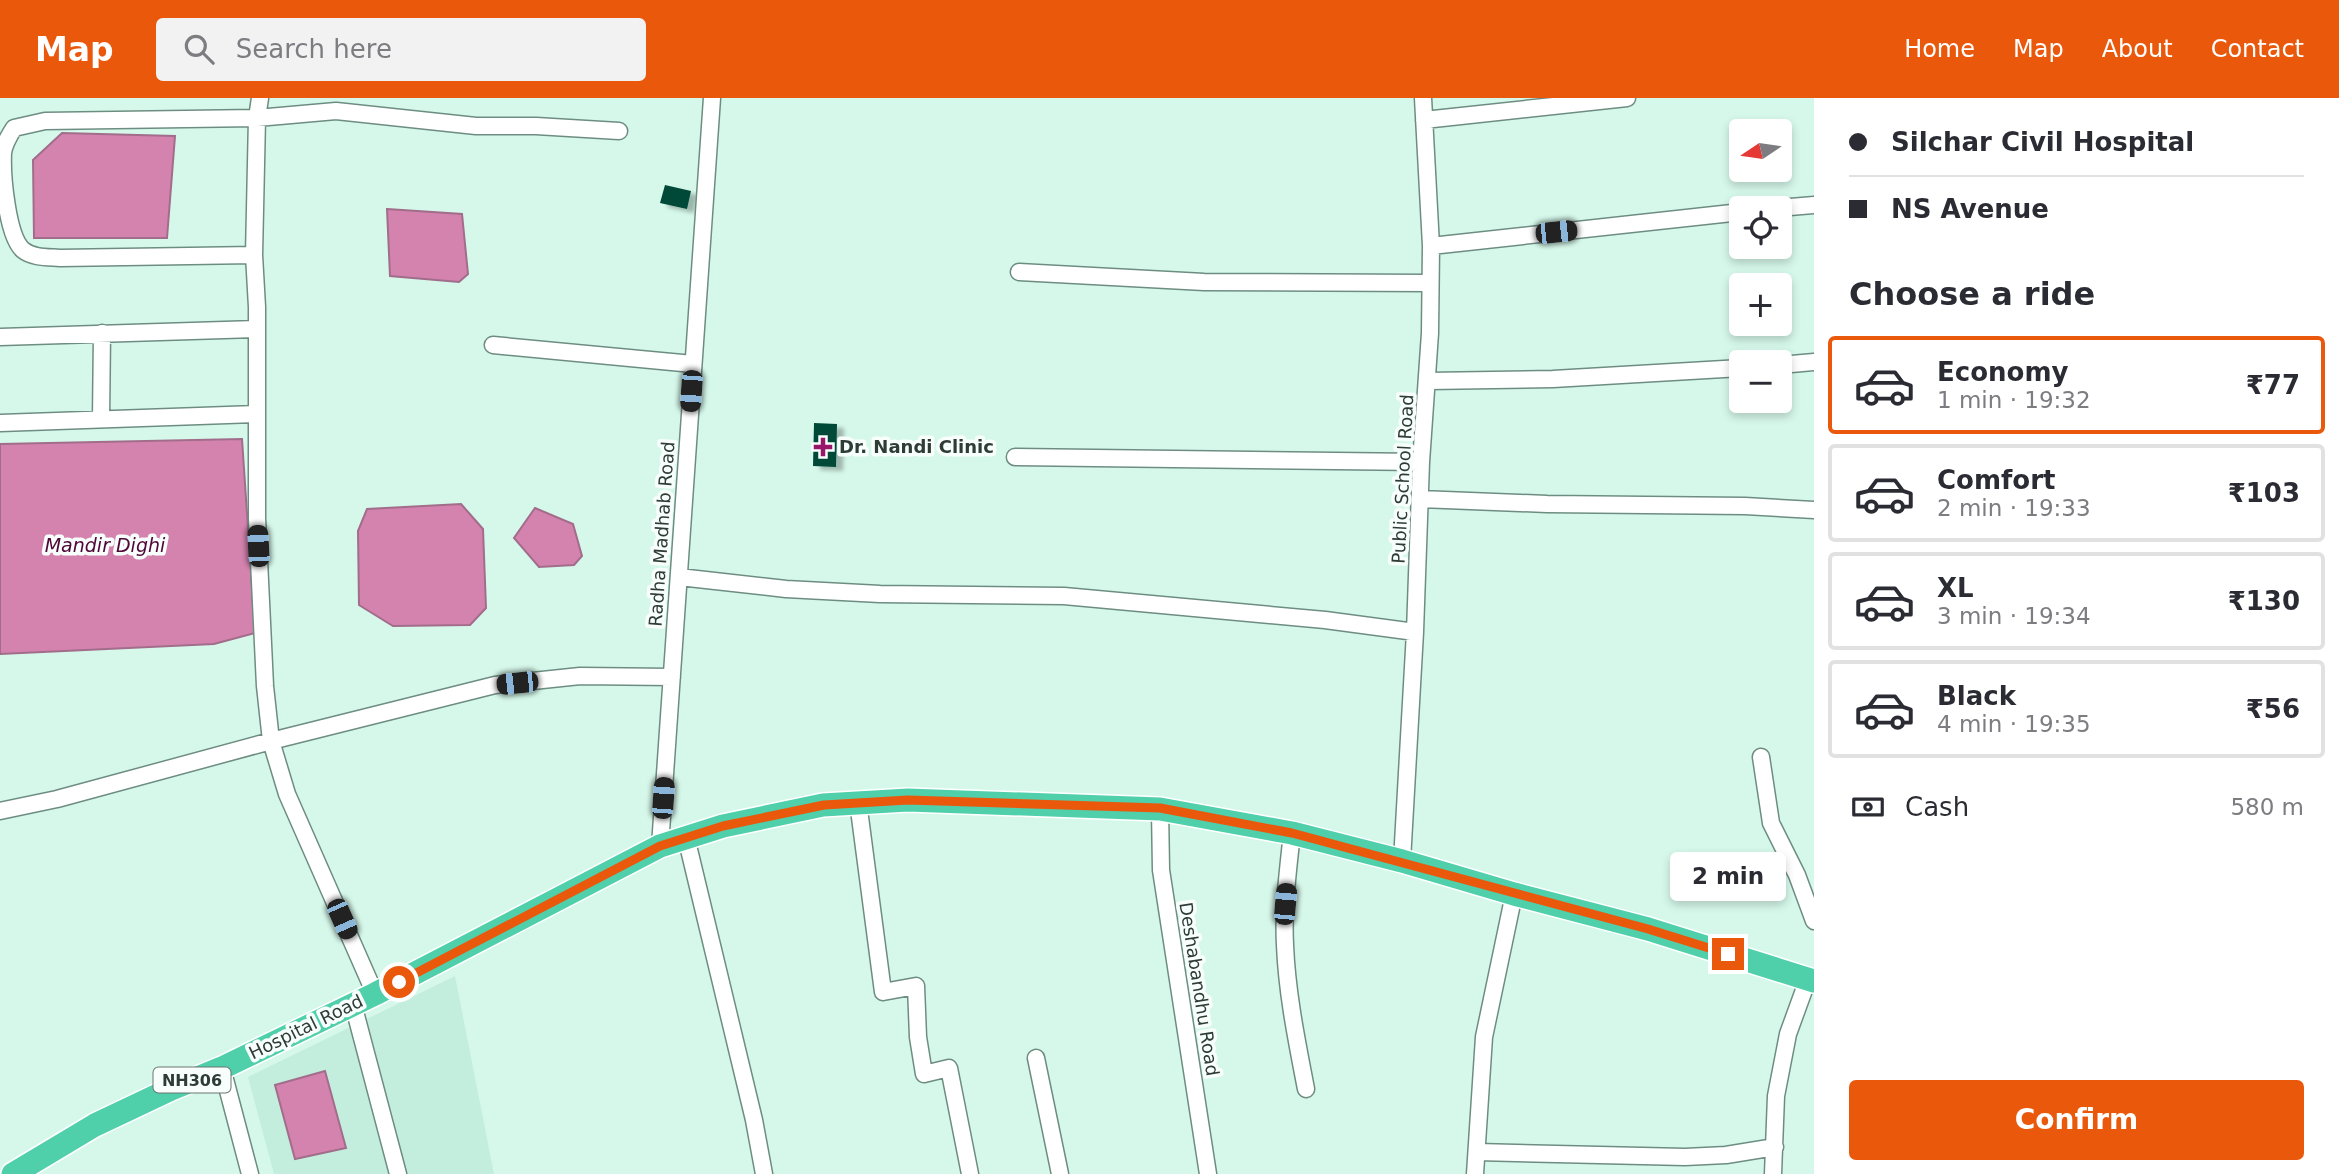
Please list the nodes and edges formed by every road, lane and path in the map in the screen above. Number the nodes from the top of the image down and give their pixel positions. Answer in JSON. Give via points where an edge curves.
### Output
{"nodes":[{"id":1,"x":260,"y":98,"type":"edge"},
{"id":2,"x":712,"y":98,"type":"edge"},
{"id":3,"x":1423,"y":98,"type":"edge"},
{"id":4,"x":1627,"y":98,"type":"edge"},
{"id":5,"x":257,"y":118,"type":"junction"},
{"id":6,"x":1424,"y":120,"type":"junction"},
{"id":7,"x":7,"y":125,"type":"edge"},
{"id":8,"x":619,"y":131,"type":"dead end"},
{"id":9,"x":1814,"y":205,"type":"edge"},
{"id":10,"x":1792,"y":207,"type":"edge"},
{"id":11,"x":1729,"y":213,"type":"edge"},
{"id":12,"x":1431,"y":246,"type":"junction"},
{"id":13,"x":254,"y":255,"type":"junction"},
{"id":14,"x":1019,"y":272,"type":"dead end"},
{"id":15,"x":1430,"y":283,"type":"junction"},
{"id":16,"x":257,"y":329,"type":"junction"},
{"id":17,"x":102,"y":333,"type":"junction"},
{"id":18,"x":0,"y":337,"type":"edge"},
{"id":19,"x":493,"y":345,"type":"dead end"},
{"id":20,"x":1814,"y":362,"type":"edge"},
{"id":21,"x":693,"y":364,"type":"junction"},
{"id":22,"x":1792,"y":364,"type":"edge"},
{"id":23,"x":1729,"y":369,"type":"edge"},
{"id":24,"x":1428,"y":381,"type":"junction"},
{"id":25,"x":256,"y":414,"type":"junction"},
{"id":26,"x":101,"y":419,"type":"junction"},
{"id":27,"x":0,"y":422,"type":"edge"},
{"id":28,"x":1015,"y":457,"type":"dead end"},
{"id":29,"x":1421,"y":463,"type":"junction"},
{"id":30,"x":1420,"y":499,"type":"junction"},
{"id":31,"x":1814,"y":510,"type":"edge"},
{"id":32,"x":679,"y":577,"type":"junction"},
{"id":33,"x":1415,"y":632,"type":"junction"},
{"id":34,"x":672,"y":677,"type":"junction"},
{"id":35,"x":271,"y":741,"type":"junction"},
{"id":36,"x":1761,"y":757,"type":"dead end"},
{"id":37,"x":858,"y":802,"type":"junction"},
{"id":38,"x":1160,"y":808,"type":"junction"},
{"id":39,"x":0,"y":811,"type":"edge"},
{"id":40,"x":1292,"y":833,"type":"junction"},
{"id":41,"x":686,"y":837,"type":"junction"},
{"id":42,"x":660,"y":846,"type":"junction"},
{"id":43,"x":1402,"y":861,"type":"junction"},
{"id":44,"x":1514,"y":894,"type":"junction"},
{"id":45,"x":1814,"y":921,"type":"edge"},
{"id":46,"x":1811,"y":980,"type":"edge"},
{"id":47,"x":375,"y":994,"type":"junction"},
{"id":48,"x":353,"y":1004,"type":"junction"},
{"id":49,"x":1036,"y":1058,"type":"dead end"},
{"id":50,"x":222,"y":1068,"type":"junction"},
{"id":51,"x":1306,"y":1089,"type":"dead end"},
{"id":52,"x":1775,"y":1147,"type":"junction"},
{"id":53,"x":1477,"y":1152,"type":"junction"},
{"id":54,"x":13,"y":1174,"type":"edge"},
{"id":55,"x":250,"y":1174,"type":"edge"},
{"id":56,"x":397,"y":1174,"type":"edge"},
{"id":57,"x":764,"y":1174,"type":"edge"},
{"id":58,"x":970,"y":1174,"type":"edge"},
{"id":59,"x":1060,"y":1174,"type":"edge"},
{"id":60,"x":1208,"y":1174,"type":"edge"},
{"id":61,"x":1475,"y":1174,"type":"edge"},
{"id":62,"x":1773,"y":1174,"type":"edge"}],
"edges":[{"from":1,"to":5,"type":"street"},
{"from":2,"to":21,"type":"street","name":"Radha Madhab Road"},
{"from":3,"to":6,"type":"street","name":"Public School Road"},
{"from":4,"to":6,"type":"street"},
{"from":5,"to":7,"type":"street"},
{"from":5,"to":8,"type":"street","via":[[336,111],[476,126]]},
{"from":5,"to":13,"type":"street"},
{"from":6,"to":12,"type":"street","name":"Public School Road"},
{"from":7,"to":13,"type":"street","via":[[3,152],[8,215],[19,246],[26,252],[60,258]]},
{"from":9,"to":10,"type":"street"},
{"from":11,"to":12,"type":"street"},
{"from":12,"to":15,"type":"street","name":"Public School Road"},
{"from":13,"to":16,"type":"street"},
{"from":14,"to":15,"type":"street","via":[[1204,282]]},
{"from":15,"to":24,"type":"street","name":"Public School Road"},
{"from":16,"to":17,"type":"street"},
{"from":16,"to":25,"type":"street"},
{"from":17,"to":18,"type":"street"},
{"from":17,"to":26,"type":"street"},
{"from":19,"to":21,"type":"street"},
{"from":20,"to":22,"type":"street"},
{"from":21,"to":32,"type":"street","name":"Radha Madhab Road"},
{"from":23,"to":24,"type":"street"},
{"from":24,"to":29,"type":"street","name":"Public School Road"},
{"from":25,"to":26,"type":"street"},
{"from":25,"to":35,"type":"street","via":[[257,518]]},
{"from":26,"to":27,"type":"street"},
{"from":28,"to":29,"type":"street"},
{"from":29,"to":30,"type":"street","name":"Public School Road"},
{"from":30,"to":31,"type":"street"},
{"from":30,"to":33,"type":"street","name":"Public School Road"},
{"from":32,"to":33,"type":"street","via":[[880,594],[1064,596]]},
{"from":32,"to":34,"type":"street","name":"Radha Madhab Road"},
{"from":33,"to":43,"type":"street","name":"Public School Road"},
{"from":34,"to":35,"type":"street","via":[[580,677],[495,685]]},
{"from":34,"to":42,"type":"street","name":"Radha Madhab Road"},
{"from":35,"to":39,"type":"street"},
{"from":35,"to":47,"type":"street","via":[[287,794]]},
{"from":36,"to":45,"type":"street","via":[[1771,823]]},
{"from":37,"to":38,"type":"highway","number":"NH306"},
{"from":37,"to":41,"type":"highway","number":"NH306","via":[[787,812]]},
{"from":37,"to":58,"type":"street","via":[[883,992],[916,986],[925,1074],[948,1068]]},
{"from":38,"to":40,"type":"highway","number":"NH306"},
{"from":38,"to":60,"type":"street","name":"Deshabandhu Road","via":[[1161,870]]},
{"from":40,"to":43,"type":"highway","number":"NH306"},
{"from":40,"to":51,"type":"street","via":[[1285,946]]},
{"from":41,"to":42,"type":"highway","number":"NH306"},
{"from":41,"to":57,"type":"street"},
{"from":42,"to":47,"type":"highway","number":"NH306"},
{"from":43,"to":44,"type":"highway","number":"NH306"},
{"from":44,"to":46,"type":"highway","number":"NH306","via":[[1648,929]]},
{"from":44,"to":53,"type":"street","via":[[1484,1037]]},
{"from":46,"to":52,"type":"street","via":[[1793,1016],[1784,1049],[1776,1096]]},
{"from":47,"to":48,"type":"highway","name":"Hospital Road","number":"NH306"},
{"from":48,"to":50,"type":"highway","name":"Hospital Road","number":"NH306"},
{"from":48,"to":56,"type":"street"},
{"from":49,"to":59,"type":"street"},
{"from":50,"to":54,"type":"highway","name":"Hospital Road","number":"NH306","via":[[95,1125]]},
{"from":50,"to":55,"type":"street"},
{"from":52,"to":53,"type":"street","via":[[1685,1157]]},
{"from":52,"to":62,"type":"street"},
{"from":53,"to":61,"type":"street"}]}
